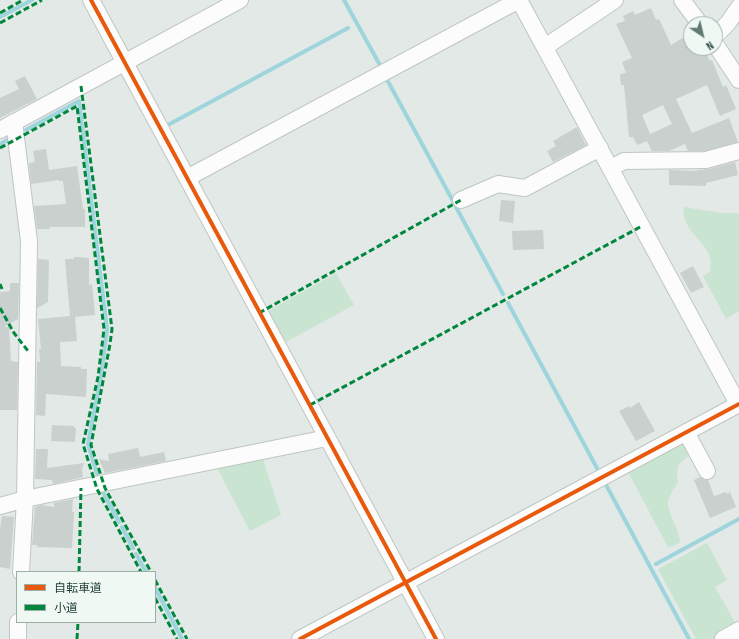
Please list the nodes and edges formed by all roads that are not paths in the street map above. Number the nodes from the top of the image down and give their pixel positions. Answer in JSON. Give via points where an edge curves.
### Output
{"nodes":[{"id":1,"x":91,"y":0,"type":"edge"},
{"id":2,"x":240,"y":0,"type":"edge"},
{"id":3,"x":519,"y":0,"type":"edge"},
{"id":4,"x":615,"y":0,"type":"edge"},
{"id":5,"x":682,"y":0,"type":"edge"},
{"id":6,"x":739,"y":7,"type":"edge"},
{"id":7,"x":694,"y":16,"type":"edge"},
{"id":8,"x":733,"y":20,"type":"edge"},
{"id":9,"x":723,"y":29,"type":"edge"},
{"id":10,"x":545,"y":47,"type":"junction"},
{"id":11,"x":723,"y":56,"type":"edge"},
{"id":12,"x":125,"y":63,"type":"junction"},
{"id":13,"x":739,"y":80,"type":"edge"},
{"id":14,"x":7,"y":126,"type":"edge"},
{"id":15,"x":600,"y":148,"type":"junction"},
{"id":16,"x":739,"y":151,"type":"edge"},
{"id":17,"x":611,"y":168,"type":"junction"},
{"id":18,"x":187,"y":178,"type":"junction"},
{"id":19,"x":461,"y":200,"type":"dead end"},
{"id":20,"x":739,"y":404,"type":"edge"},
{"id":21,"x":686,"y":432,"type":"junction"},
{"id":22,"x":327,"y":438,"type":"junction"},
{"id":23,"x":707,"y":471,"type":"dead end"},
{"id":24,"x":25,"y":499,"type":"junction"},
{"id":25,"x":0,"y":506,"type":"edge"},
{"id":26,"x":21,"y":571,"type":"edge"},
{"id":27,"x":405,"y":583,"type":"junction"},
{"id":28,"x":18,"y":623,"type":"edge"},
{"id":29,"x":739,"y":630,"type":"edge"},
{"id":30,"x":18,"y":639,"type":"edge"},
{"id":31,"x":300,"y":639,"type":"edge"},
{"id":32,"x":436,"y":639,"type":"edge"},
{"id":33,"x":723,"y":639,"type":"edge"}],
"edges":[{"from":1,"to":12,"type":"street"},
{"from":2,"to":12,"type":"street"},
{"from":3,"to":10,"type":"street"},
{"from":3,"to":18,"type":"street"},
{"from":4,"to":10,"type":"street"},
{"from":5,"to":7,"type":"street"},
{"from":6,"to":8,"type":"street"},
{"from":8,"to":9,"type":"street"},
{"from":10,"to":15,"type":"street"},
{"from":11,"to":13,"type":"street"},
{"from":12,"to":14,"type":"street"},
{"from":12,"to":18,"type":"street"},
{"from":14,"to":24,"type":"street","via":[[29,241]]},
{"from":15,"to":17,"type":"street"},
{"from":15,"to":19,"type":"street","via":[[525,188],[498,184]]},
{"from":16,"to":17,"type":"street","via":[[706,160],[624,161]]},
{"from":17,"to":20,"type":"street"},
{"from":18,"to":22,"type":"street"},
{"from":20,"to":21,"type":"street"},
{"from":21,"to":23,"type":"street"},
{"from":21,"to":27,"type":"street"},
{"from":22,"to":24,"type":"street"},
{"from":22,"to":27,"type":"street"},
{"from":24,"to":25,"type":"street"},
{"from":24,"to":26,"type":"street"},
{"from":27,"to":31,"type":"street"},
{"from":27,"to":32,"type":"street"},
{"from":28,"to":30,"type":"street"},
{"from":29,"to":33,"type":"street"}]}
